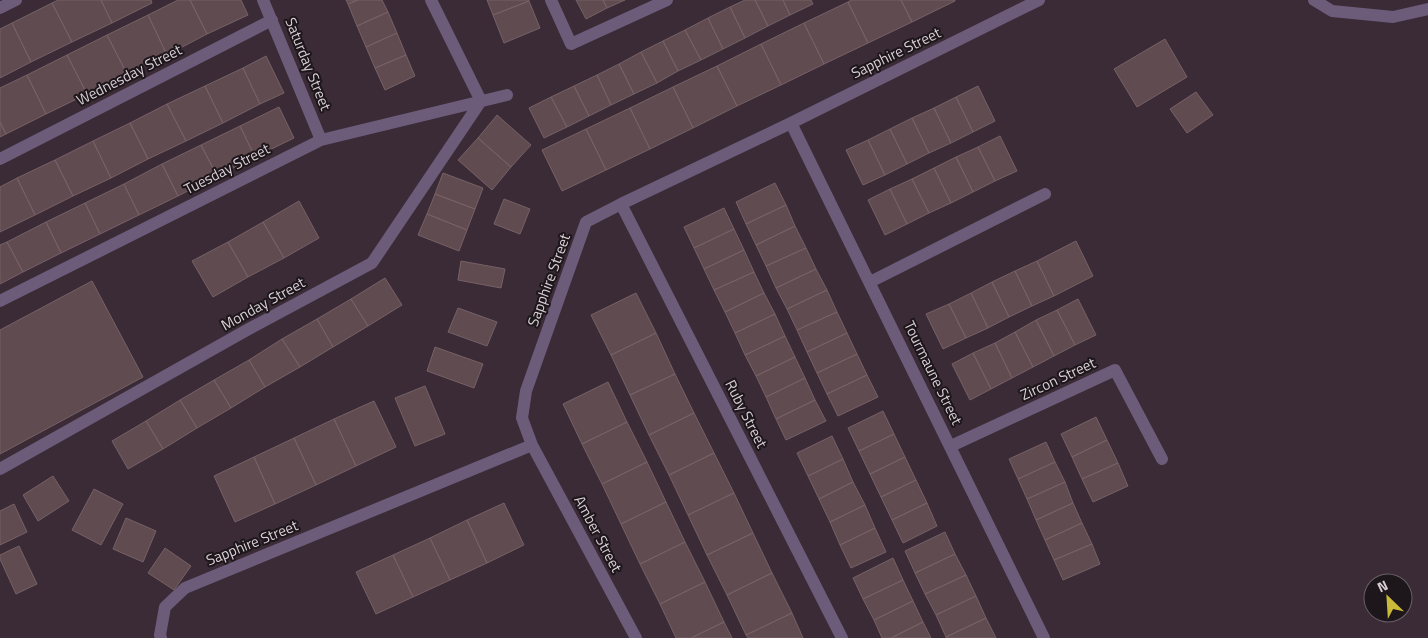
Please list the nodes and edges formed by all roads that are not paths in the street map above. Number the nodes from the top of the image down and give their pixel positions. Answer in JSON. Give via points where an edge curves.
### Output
{"nodes":[{"id":1,"x":16,"y":0,"type":"edge"},
{"id":2,"x":263,"y":0,"type":"edge"},
{"id":3,"x":431,"y":0,"type":"edge"},
{"id":4,"x":551,"y":0,"type":"edge"},
{"id":5,"x":667,"y":0,"type":"edge"},
{"id":6,"x":1039,"y":0,"type":"edge"},
{"id":7,"x":1314,"y":0,"type":"edge"},
{"id":8,"x":0,"y":8,"type":"edge"},
{"id":9,"x":1428,"y":9,"type":"edge"},
{"id":10,"x":272,"y":20,"type":"junction"},
{"id":11,"x":507,"y":95,"type":"dead end"},
{"id":12,"x":481,"y":101,"type":"junction"},
{"id":13,"x":791,"y":123,"type":"junction"},
{"id":14,"x":321,"y":140,"type":"junction"},
{"id":15,"x":0,"y":159,"type":"edge"},
{"id":16,"x":1045,"y":194,"type":"dead end"},
{"id":17,"x":621,"y":204,"type":"junction"},
{"id":18,"x":870,"y":282,"type":"junction"},
{"id":19,"x":0,"y":301,"type":"edge"},
{"id":20,"x":532,"y":445,"type":"junction"},
{"id":21,"x":951,"y":446,"type":"junction"},
{"id":22,"x":1162,"y":459,"type":"dead end"},
{"id":23,"x":0,"y":469,"type":"edge"},
{"id":24,"x":162,"y":638,"type":"edge"},
{"id":25,"x":636,"y":638,"type":"edge"},
{"id":26,"x":842,"y":638,"type":"edge"},
{"id":27,"x":1044,"y":638,"type":"edge"}],
"edges":[{"from":1,"to":8,"type":"street"},
{"from":2,"to":10,"type":"street","name":"Saturday Street"},
{"from":3,"to":12,"type":"street"},
{"from":4,"to":5,"type":"street","via":[[571,44]]},
{"from":6,"to":13,"type":"street","name":"Sapphire Street"},
{"from":7,"to":9,"type":"street","via":[[1332,11],[1393,17]]},
{"from":10,"to":14,"type":"street","name":"Saturday Street"},
{"from":10,"to":15,"type":"street","name":"Wednesday Street"},
{"from":11,"to":12,"type":"street","name":"Tuesday Street"},
{"from":12,"to":14,"type":"street","name":"Tuesday Street"},
{"from":12,"to":23,"type":"street","name":"Monday Street","via":[[372,263]]},
{"from":13,"to":17,"type":"street","name":"Sapphire Street"},
{"from":13,"to":18,"type":"street","name":"Tourmaune Street"},
{"from":14,"to":19,"type":"street","name":"Tuesday Street"},
{"from":16,"to":18,"type":"street"},
{"from":17,"to":20,"type":"street","name":"Sapphire Street","via":[[586,222],[526,391],[522,418]]},
{"from":17,"to":26,"type":"street","name":"Ruby Street"},
{"from":18,"to":21,"type":"street","name":"Tourmaune Street"},
{"from":20,"to":24,"type":"street","name":"Sapphire Street","via":[[185,588],[165,607]]},
{"from":20,"to":25,"type":"street","name":"Amber Street"},
{"from":21,"to":22,"type":"street","name":"Zircon Street","via":[[1115,370]]},
{"from":21,"to":27,"type":"street","name":"Tourmaune Street"}]}
